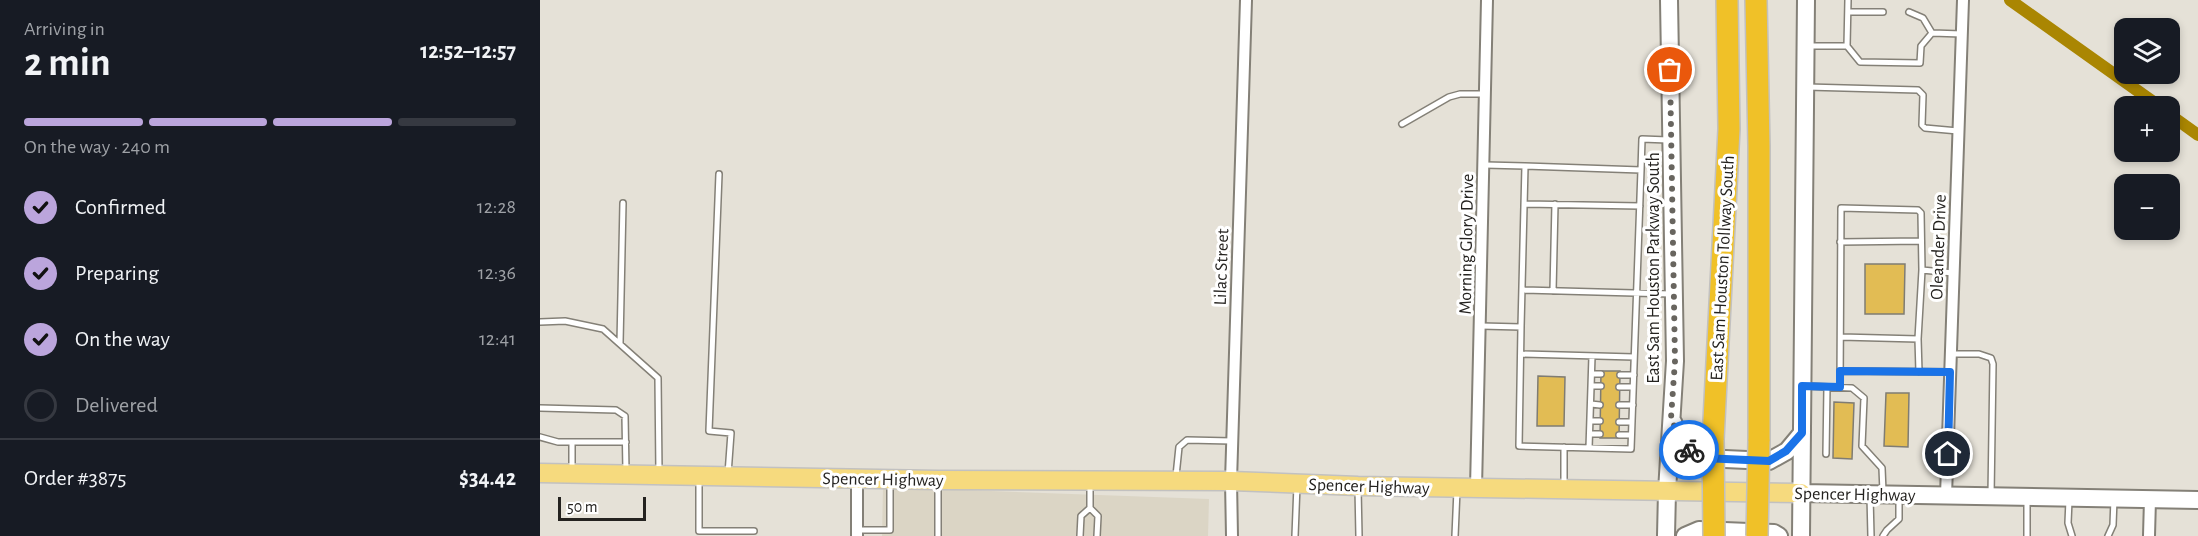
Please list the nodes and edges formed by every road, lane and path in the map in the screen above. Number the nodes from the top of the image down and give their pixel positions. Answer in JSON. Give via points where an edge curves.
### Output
{"nodes":[{"id":1,"x":1246,"y":0,"type":"edge"},
{"id":2,"x":1487,"y":0,"type":"edge"},
{"id":3,"x":1669,"y":0,"type":"edge"},
{"id":4,"x":1727,"y":0,"type":"edge"},
{"id":5,"x":1756,"y":0,"type":"edge"},
{"id":6,"x":1806,"y":0,"type":"edge"},
{"id":7,"x":1848,"y":0,"type":"edge"},
{"id":8,"x":1963,"y":5,"type":"edge"},
{"id":9,"x":1848,"y":12,"type":"junction"},
{"id":10,"x":1883,"y":12,"type":"dead end"},
{"id":11,"x":1909,"y":12,"type":"dead end"},
{"id":12,"x":1932,"y":33,"type":"junction"},
{"id":13,"x":1962,"y":34,"type":"junction"},
{"id":14,"x":1806,"y":46,"type":"junction"},
{"id":15,"x":1847,"y":46,"type":"junction"},
{"id":16,"x":1805,"y":87,"type":"junction"},
{"id":17,"x":1486,"y":94,"type":"junction"},
{"id":18,"x":1402,"y":123,"type":"dead end"},
{"id":19,"x":1958,"y":131,"type":"junction"},
{"id":20,"x":1671,"y":140,"type":"junction"},
{"id":21,"x":1485,"y":165,"type":"junction"},
{"id":22,"x":1525,"y":166,"type":"junction"},
{"id":23,"x":1641,"y":170,"type":"junction"},
{"id":24,"x":719,"y":174,"type":"dead end"},
{"id":25,"x":623,"y":203,"type":"dead end"},
{"id":26,"x":1525,"y":204,"type":"junction"},
{"id":27,"x":1555,"y":204,"type":"junction"},
{"id":28,"x":1640,"y":206,"type":"junction"},
{"id":29,"x":1840,"y":242,"type":"junction"},
{"id":30,"x":1921,"y":242,"type":"junction"},
{"id":31,"x":1922,"y":270,"type":"junction"},
{"id":32,"x":1954,"y":273,"type":"junction"},
{"id":33,"x":1523,"y":290,"type":"junction"},
{"id":34,"x":1553,"y":291,"type":"junction"},
{"id":35,"x":1637,"y":293,"type":"junction"},
{"id":36,"x":1674,"y":294,"type":"junction"},
{"id":37,"x":540,"y":322,"type":"edge"},
{"id":38,"x":1480,"y":326,"type":"junction"},
{"id":39,"x":1521,"y":327,"type":"junction"},
{"id":40,"x":1841,"y":338,"type":"junction"},
{"id":41,"x":1918,"y":339,"type":"junction"},
{"id":42,"x":620,"y":343,"type":"junction"},
{"id":43,"x":1521,"y":354,"type":"junction"},
{"id":44,"x":1951,"y":354,"type":"junction"},
{"id":45,"x":1592,"y":356,"type":"junction"},
{"id":46,"x":1634,"y":357,"type":"junction"},
{"id":47,"x":1840,"y":371,"type":"junction"},
{"id":48,"x":1919,"y":372,"type":"junction"},
{"id":49,"x":1950,"y":372,"type":"junction"},
{"id":50,"x":1592,"y":374,"type":"junction"},
{"id":51,"x":1601,"y":374,"type":"dead end"},
{"id":52,"x":1620,"y":375,"type":"dead end"},
{"id":53,"x":1634,"y":375,"type":"junction"},
{"id":54,"x":1591,"y":386,"type":"junction"},
{"id":55,"x":1601,"y":386,"type":"dead end"},
{"id":56,"x":1802,"y":386,"type":"junction"},
{"id":57,"x":1620,"y":387,"type":"dead end"},
{"id":58,"x":1633,"y":387,"type":"junction"},
{"id":59,"x":1827,"y":387,"type":"junction"},
{"id":60,"x":1840,"y":387,"type":"junction"},
{"id":61,"x":1591,"y":404,"type":"junction"},
{"id":62,"x":1600,"y":405,"type":"dead end"},
{"id":63,"x":1619,"y":405,"type":"dead end"},
{"id":64,"x":1633,"y":405,"type":"junction"},
{"id":65,"x":540,"y":408,"type":"edge"},
{"id":66,"x":1671,"y":418,"type":"junction"},
{"id":67,"x":1590,"y":421,"type":"junction"},
{"id":68,"x":1600,"y":421,"type":"dead end"},
{"id":69,"x":1619,"y":422,"type":"dead end"},
{"id":70,"x":1632,"y":422,"type":"junction"},
{"id":71,"x":1802,"y":433,"type":"junction"},
{"id":72,"x":1590,"y":434,"type":"junction"},
{"id":73,"x":1600,"y":434,"type":"dead end"},
{"id":74,"x":1619,"y":435,"type":"dead end"},
{"id":75,"x":1631,"y":435,"type":"junction"},
{"id":76,"x":540,"y":437,"type":"edge"},
{"id":77,"x":1232,"y":441,"type":"junction"},
{"id":78,"x":572,"y":442,"type":"junction"},
{"id":79,"x":626,"y":442,"type":"junction"},
{"id":80,"x":1564,"y":447,"type":"junction"},
{"id":81,"x":1589,"y":448,"type":"junction"},
{"id":82,"x":1826,"y":454,"type":"dead end"},
{"id":83,"x":540,"y":473,"type":"edge"},
{"id":84,"x":572,"y":474,"type":"junction"},
{"id":85,"x":626,"y":474,"type":"junction"},
{"id":86,"x":659,"y":475,"type":"junction"},
{"id":87,"x":699,"y":476,"type":"junction"},
{"id":88,"x":728,"y":476,"type":"junction"},
{"id":89,"x":857,"y":478,"type":"junction"},
{"id":90,"x":890,"y":479,"type":"junction"},
{"id":91,"x":939,"y":480,"type":"junction"},
{"id":92,"x":1090,"y":481,"type":"junction"},
{"id":93,"x":1175,"y":481,"type":"junction"},
{"id":94,"x":1231,"y":481,"type":"junction"},
{"id":95,"x":1297,"y":484,"type":"junction"},
{"id":96,"x":1358,"y":486,"type":"junction"},
{"id":97,"x":1457,"y":488,"type":"junction"},
{"id":98,"x":1476,"y":488,"type":"junction"},
{"id":99,"x":1564,"y":489,"type":"junction"},
{"id":100,"x":1667,"y":491,"type":"junction"},
{"id":101,"x":1801,"y":493,"type":"junction"},
{"id":102,"x":1884,"y":495,"type":"junction"},
{"id":103,"x":1946,"y":496,"type":"junction"},
{"id":104,"x":1991,"y":497,"type":"junction"},
{"id":105,"x":2027,"y":497,"type":"junction"},
{"id":106,"x":2069,"y":498,"type":"junction"},
{"id":107,"x":2114,"y":499,"type":"junction"},
{"id":108,"x":2150,"y":499,"type":"junction"},
{"id":109,"x":2198,"y":500,"type":"edge"},
{"id":110,"x":1090,"y":508,"type":"junction"},
{"id":111,"x":754,"y":531,"type":"dead end"},
{"id":112,"x":699,"y":533,"type":"edge"},
{"id":113,"x":857,"y":533,"type":"edge"},
{"id":114,"x":938,"y":536,"type":"edge"},
{"id":115,"x":1080,"y":536,"type":"edge"},
{"id":116,"x":1097,"y":536,"type":"edge"},
{"id":117,"x":1232,"y":536,"type":"edge"},
{"id":118,"x":1295,"y":536,"type":"edge"},
{"id":119,"x":1359,"y":536,"type":"edge"},
{"id":120,"x":1455,"y":536,"type":"edge"},
{"id":121,"x":1666,"y":536,"type":"edge"},
{"id":122,"x":1684,"y":536,"type":"edge"},
{"id":123,"x":1714,"y":536,"type":"edge"},
{"id":124,"x":1757,"y":536,"type":"edge"},
{"id":125,"x":1779,"y":536,"type":"edge"},
{"id":126,"x":1800,"y":536,"type":"edge"},
{"id":127,"x":1870,"y":536,"type":"edge"},
{"id":128,"x":1883,"y":536,"type":"edge"},
{"id":129,"x":2027,"y":536,"type":"edge"},
{"id":130,"x":2072,"y":536,"type":"edge"},
{"id":131,"x":2108,"y":536,"type":"edge"},
{"id":132,"x":2149,"y":536,"type":"edge"}],
"edges":[{"from":1,"to":77,"type":"street","name":"Lilac Street"},
{"from":2,"to":17,"type":"street","name":"Morning Glory Drive"},
{"from":3,"to":20,"type":"main road","name":"East Sam Houston Parkway South"},
{"from":4,"to":123,"type":"highway","name":"East Sam Houston Tollway South","bridge":true,"via":[[1729,129],[1713,440]]},
{"from":5,"to":124,"type":"highway","name":"East Sam Houston Tollway South","bridge":true},
{"from":6,"to":14,"type":"main road"},
{"from":7,"to":9,"type":"lane"},
{"from":8,"to":13,"type":"street","name":"Oleander Drive"},
{"from":9,"to":10,"type":"lane"},
{"from":9,"to":15,"type":"lane"},
{"from":11,"to":12,"type":"lane","via":[[1923,18]]},
{"from":12,"to":13,"type":"lane"},
{"from":12,"to":15,"type":"lane","via":[[1921,46],[1920,63],[1860,62]]},
{"from":13,"to":19,"type":"street","name":"Oleander Drive"},
{"from":14,"to":15,"type":"lane"},
{"from":14,"to":16,"type":"main road"},
{"from":16,"to":19,"type":"lane","via":[[1918,90],[1923,95],[1925,128]]},
{"from":16,"to":56,"type":"main road"},
{"from":17,"to":18,"type":"lane","via":[[1449,97]]},
{"from":17,"to":21,"type":"street","name":"Morning Glory Drive"},
{"from":19,"to":32,"type":"street","name":"Oleander Drive"},
{"from":20,"to":23,"type":"lane","via":[[1642,139]]},
{"from":20,"to":36,"type":"main road","name":"East Sam Houston Parkway South"},
{"from":21,"to":22,"type":"lane"},
{"from":21,"to":38,"type":"street","name":"Morning Glory Drive"},
{"from":22,"to":23,"type":"lane"},
{"from":22,"to":26,"type":"lane"},
{"from":23,"to":28,"type":"lane"},
{"from":24,"to":88,"type":"lane","via":[[709,431],[730,433]]},
{"from":25,"to":42,"type":"lane"},
{"from":26,"to":27,"type":"lane"},
{"from":26,"to":33,"type":"lane"},
{"from":27,"to":28,"type":"lane"},
{"from":27,"to":34,"type":"lane"},
{"from":28,"to":35,"type":"lane"},
{"from":29,"to":30,"type":"lane"},
{"from":29,"to":30,"type":"lane","via":[[1841,208],[1918,210]]},
{"from":29,"to":40,"type":"lane"},
{"from":30,"to":31,"type":"lane"},
{"from":31,"to":32,"type":"lane"},
{"from":31,"to":41,"type":"lane"},
{"from":32,"to":44,"type":"street","name":"Oleander Drive"},
{"from":33,"to":34,"type":"lane"},
{"from":33,"to":39,"type":"lane"},
{"from":34,"to":35,"type":"lane"},
{"from":35,"to":36,"type":"lane"},
{"from":35,"to":46,"type":"lane"},
{"from":36,"to":66,"type":"main road","name":"East Sam Houston Parkway South"},
{"from":37,"to":42,"type":"lane","via":[[565,321],[603,329]]},
{"from":38,"to":39,"type":"lane"},
{"from":38,"to":98,"type":"street","name":"Morning Glory Drive"},
{"from":39,"to":43,"type":"lane"},
{"from":40,"to":41,"type":"lane"},
{"from":40,"to":47,"type":"lane"},
{"from":41,"to":48,"type":"lane"},
{"from":42,"to":86,"type":"lane","via":[[658,378]]},
{"from":43,"to":45,"type":"lane"},
{"from":43,"to":80,"type":"lane","via":[[1519,446]]},
{"from":44,"to":49,"type":"street","name":"Oleander Drive"},
{"from":44,"to":104,"type":"lane","via":[[1979,354],[1991,358],[1993,364]]},
{"from":45,"to":46,"type":"lane"},
{"from":45,"to":50,"type":"lane"},
{"from":46,"to":53,"type":"lane"},
{"from":47,"to":48,"type":"lane"},
{"from":47,"to":60,"type":"lane"},
{"from":48,"to":49,"type":"lane"},
{"from":49,"to":103,"type":"street","name":"Oleander Drive"},
{"from":50,"to":51,"type":"lane"},
{"from":50,"to":54,"type":"lane"},
{"from":52,"to":53,"type":"lane"},
{"from":53,"to":58,"type":"lane"},
{"from":54,"to":55,"type":"lane"},
{"from":54,"to":61,"type":"lane"},
{"from":56,"to":59,"type":"lane"},
{"from":56,"to":71,"type":"main road"},
{"from":57,"to":58,"type":"lane"},
{"from":58,"to":64,"type":"lane"},
{"from":59,"to":60,"type":"lane"},
{"from":59,"to":82,"type":"lane"},
{"from":60,"to":102,"type":"lane","via":[[1852,388],[1864,398],[1862,446],[1882,468]]},
{"from":61,"to":62,"type":"lane"},
{"from":61,"to":67,"type":"lane"},
{"from":63,"to":64,"type":"lane"},
{"from":64,"to":70,"type":"lane"},
{"from":65,"to":79,"type":"lane","via":[[616,410],[625,416]]},
{"from":66,"to":71,"type":"main road","via":[[1682,445],[1703,458],[1769,461],[1786,451]]},
{"from":66,"to":100,"type":"main road","name":"East Sam Houston Parkway South"},
{"from":67,"to":68,"type":"lane"},
{"from":67,"to":72,"type":"lane"},
{"from":69,"to":70,"type":"lane"},
{"from":70,"to":75,"type":"lane"},
{"from":71,"to":101,"type":"main road"},
{"from":72,"to":73,"type":"lane"},
{"from":72,"to":81,"type":"lane"},
{"from":74,"to":75,"type":"lane"},
{"from":75,"to":81,"type":"lane","via":[[1631,449]]},
{"from":76,"to":78,"type":"lane"},
{"from":77,"to":93,"type":"lane","via":[[1186,440],[1179,447]]},
{"from":77,"to":94,"type":"street","name":"Lilac Street"},
{"from":78,"to":79,"type":"lane"},
{"from":78,"to":84,"type":"lane"},
{"from":79,"to":85,"type":"lane"},
{"from":80,"to":81,"type":"lane"},
{"from":80,"to":99,"type":"lane"},
{"from":83,"to":84,"type":"main road","name":"Spencer Highway"},
{"from":84,"to":85,"type":"main road","name":"Spencer Highway"},
{"from":85,"to":86,"type":"main road","name":"Spencer Highway"},
{"from":86,"to":87,"type":"main road","name":"Spencer Highway"},
{"from":87,"to":88,"type":"main road","name":"Spencer Highway"},
{"from":87,"to":112,"type":"lane"},
{"from":88,"to":89,"type":"main road","name":"Spencer Highway"},
{"from":89,"to":90,"type":"main road","name":"Spencer Highway"},
{"from":89,"to":113,"type":"street"},
{"from":90,"to":91,"type":"main road","name":"Spencer Highway"},
{"from":90,"to":113,"type":"lane","via":[[890,530]]},
{"from":91,"to":92,"type":"main road","name":"Spencer Highway"},
{"from":91,"to":114,"type":"lane"},
{"from":92,"to":93,"type":"main road","name":"Spencer Highway"},
{"from":92,"to":110,"type":"lane"},
{"from":93,"to":94,"type":"main road","name":"Spencer Highway"},
{"from":94,"to":95,"type":"main road","name":"Spencer Highway"},
{"from":94,"to":117,"type":"street","name":"Lilac Street"},
{"from":95,"to":96,"type":"main road","name":"Spencer Highway"},
{"from":95,"to":118,"type":"lane"},
{"from":96,"to":97,"type":"main road","name":"Spencer Highway"},
{"from":96,"to":119,"type":"lane"},
{"from":97,"to":98,"type":"main road","name":"Spencer Highway"},
{"from":97,"to":120,"type":"lane"},
{"from":98,"to":99,"type":"main road","name":"Spencer Highway"},
{"from":99,"to":100,"type":"main road","name":"Spencer Highway"},
{"from":100,"to":101,"type":"main road","name":"Spencer Highway"},
{"from":100,"to":121,"type":"main road","name":"East Sam Houston Parkway South"},
{"from":101,"to":102,"type":"main road","name":"Spencer Highway"},
{"from":101,"to":126,"type":"main road"},
{"from":102,"to":103,"type":"main road","name":"Spencer Highway"},
{"from":102,"to":127,"type":"lane"},
{"from":102,"to":128,"type":"lane","via":[[1899,519]]},
{"from":103,"to":104,"type":"main road","name":"Spencer Highway"},
{"from":104,"to":105,"type":"main road","name":"Spencer Highway"},
{"from":105,"to":106,"type":"main road","name":"Spencer Highway"},
{"from":105,"to":129,"type":"lane"},
{"from":106,"to":107,"type":"main road","name":"Spencer Highway"},
{"from":106,"to":130,"type":"lane","via":[[2068,524]]},
{"from":107,"to":108,"type":"main road","name":"Spencer Highway"},
{"from":107,"to":131,"type":"lane","via":[[2113,525]]},
{"from":108,"to":109,"type":"main road","name":"Spencer Highway"},
{"from":108,"to":132,"type":"street"},
{"from":110,"to":115,"type":"lane","via":[[1081,516]]},
{"from":110,"to":116,"type":"lane","via":[[1098,516]]},
{"from":111,"to":112,"type":"lane"},
{"from":122,"to":125,"type":"main road","via":[[1699,530]]}]}
